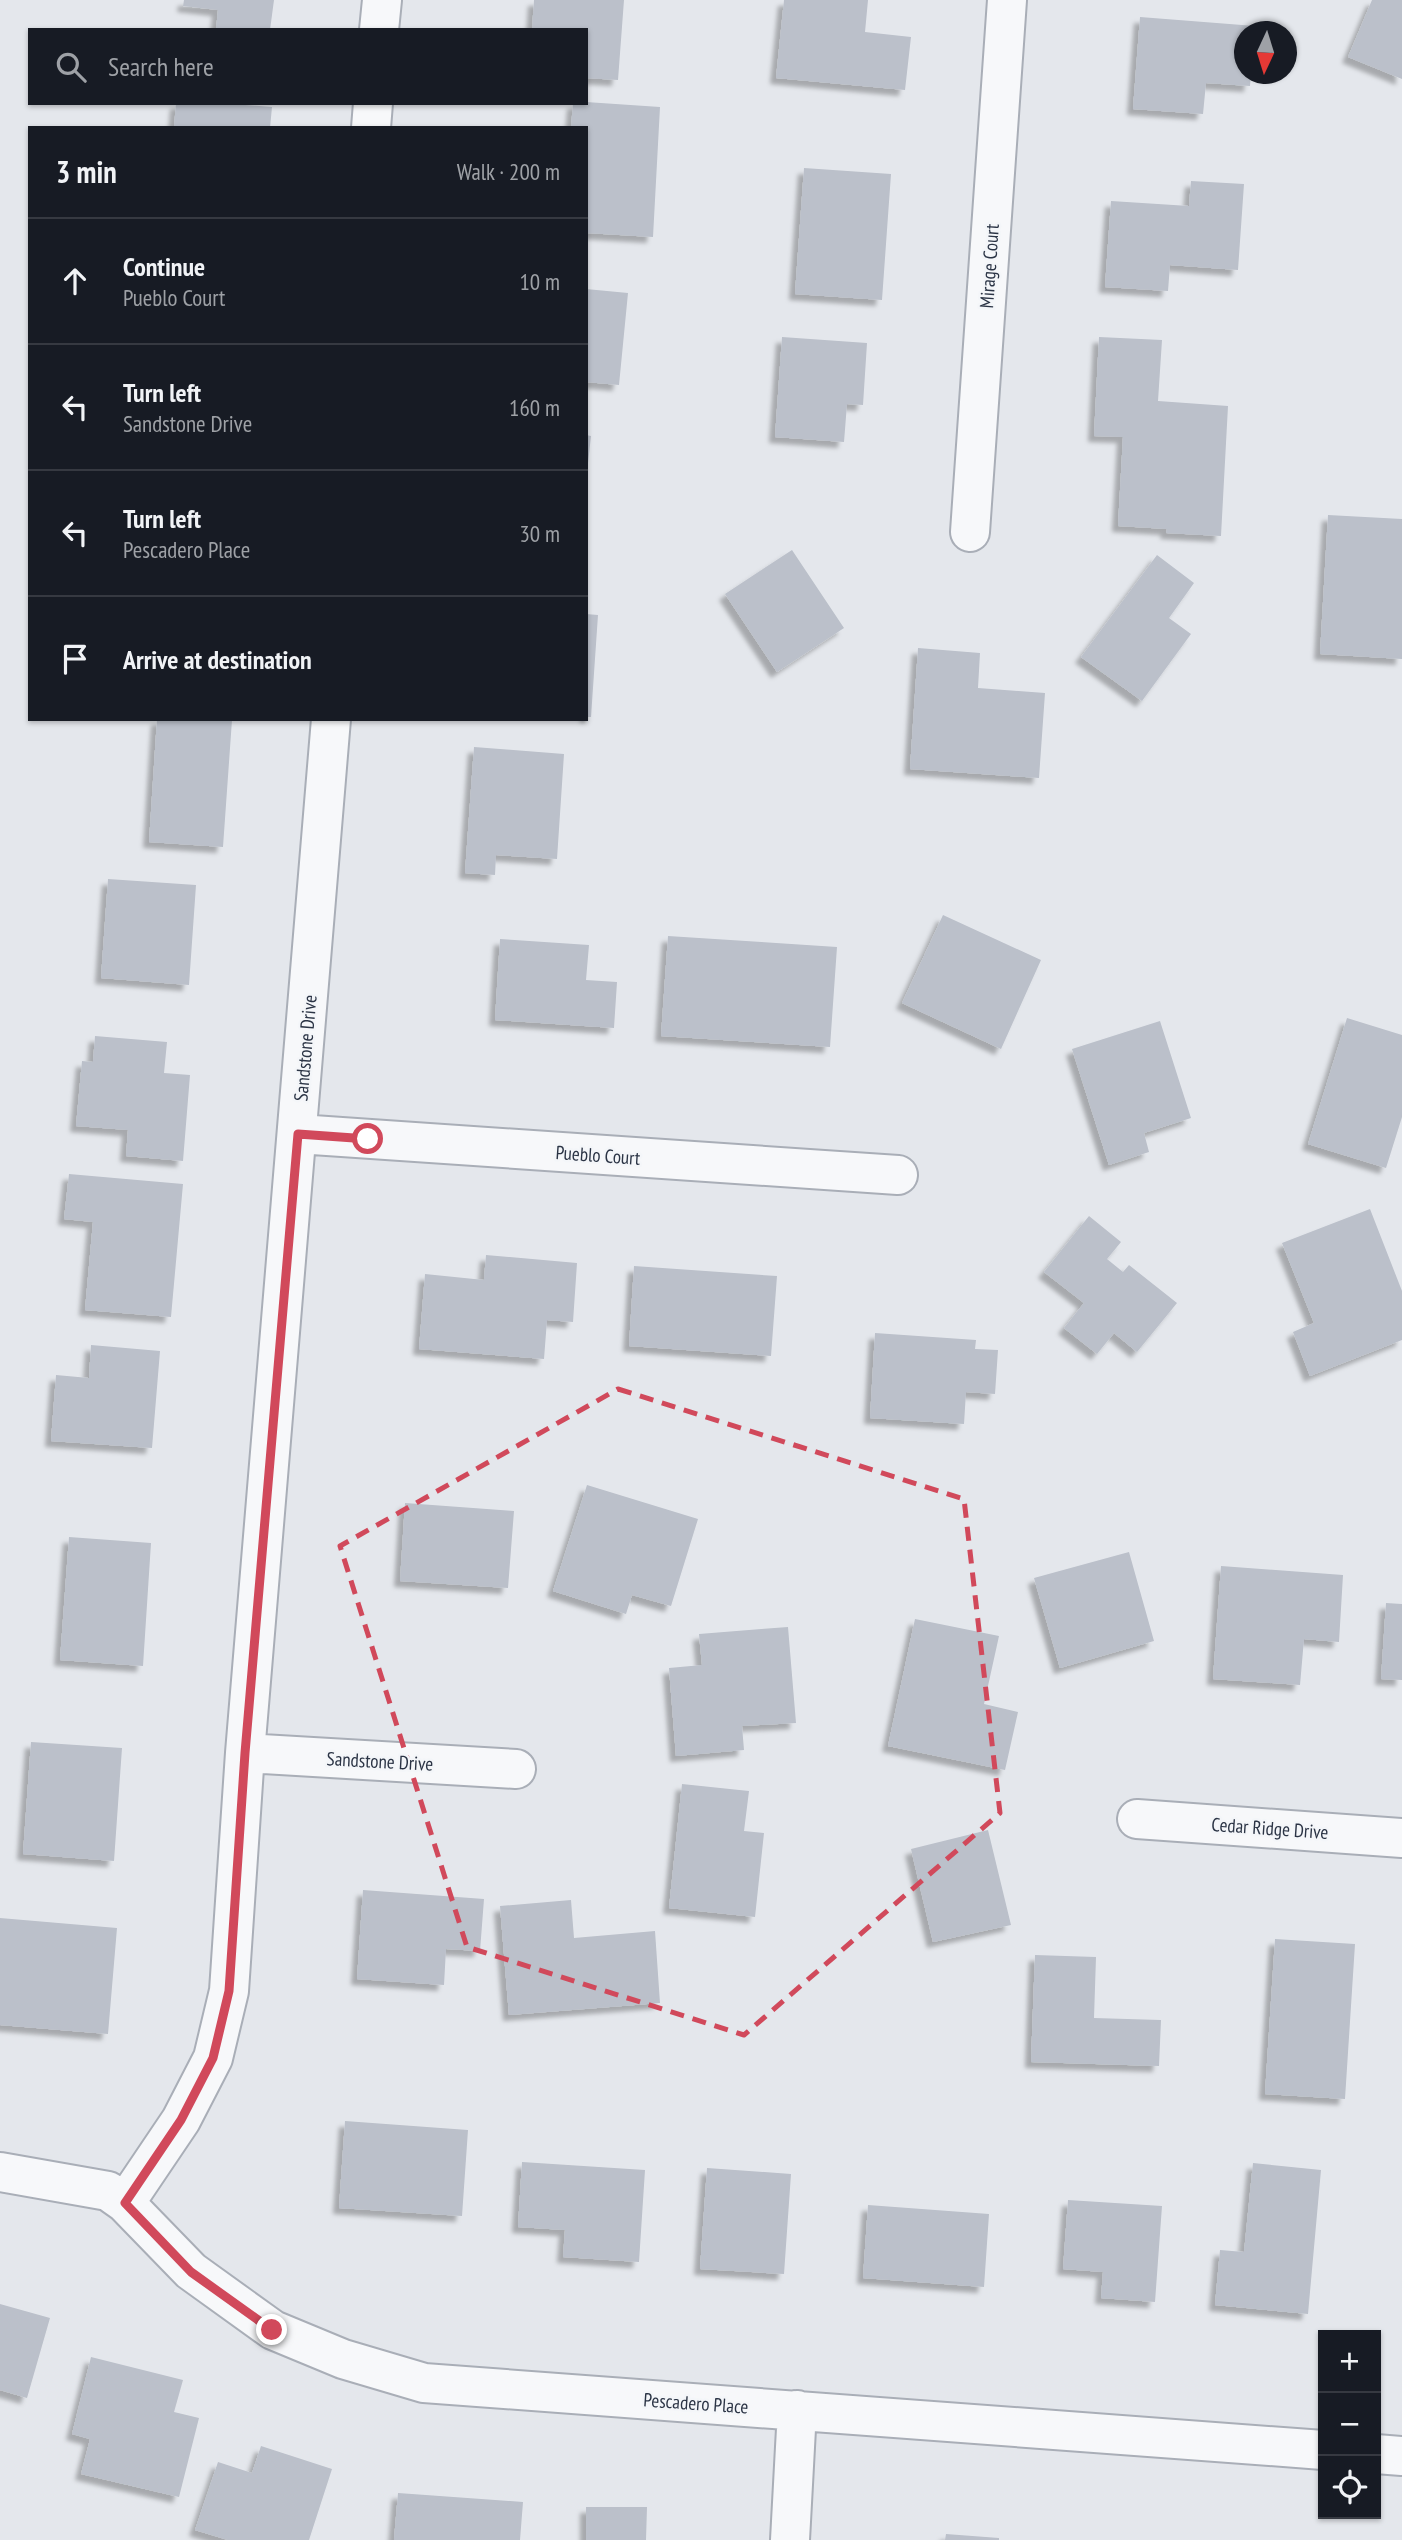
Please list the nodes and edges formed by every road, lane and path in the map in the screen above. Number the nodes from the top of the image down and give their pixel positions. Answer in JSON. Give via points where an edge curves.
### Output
{"nodes":[{"id":1,"x":382,"y":0,"type":"edge"},
{"id":2,"x":1007,"y":0,"type":"edge"},
{"id":3,"x":379,"y":28,"type":"edge"},
{"id":4,"x":373,"y":105,"type":"edge"},
{"id":5,"x":371,"y":126,"type":"edge"},
{"id":6,"x":970,"y":532,"type":"dead end"},
{"id":7,"x":331,"y":721,"type":"edge"},
{"id":8,"x":298,"y":1134,"type":"junction"},
{"id":9,"x":898,"y":1175,"type":"dead end"},
{"id":10,"x":245,"y":1753,"type":"junction"},
{"id":11,"x":516,"y":1769,"type":"dead end"},
{"id":12,"x":1138,"y":1819,"type":"dead end"},
{"id":13,"x":1402,"y":1838,"type":"edge"},
{"id":14,"x":0,"y":2172,"type":"edge"},
{"id":15,"x":125,"y":2203,"type":"junction"},
{"id":16,"x":797,"y":2410,"type":"junction"},
{"id":17,"x":1318,"y":2450,"type":"edge"},
{"id":18,"x":1381,"y":2454,"type":"edge"},
{"id":19,"x":1402,"y":2456,"type":"edge"},
{"id":20,"x":790,"y":2540,"type":"edge"}],
"edges":[{"from":1,"to":3,"type":"street"},
{"from":2,"to":6,"type":"street","name":"Mirage Court"},
{"from":4,"to":5,"type":"street"},
{"from":7,"to":8,"type":"street","name":"Sandstone Drive"},
{"from":8,"to":9,"type":"street","name":"Pueblo Court"},
{"from":8,"to":10,"type":"street","name":"Sandstone Drive"},
{"from":10,"to":11,"type":"street","name":"Sandstone Drive"},
{"from":10,"to":15,"type":"street","name":"Sandstone Drive","via":[[229,1991],[213,2058],[181,2120]]},
{"from":12,"to":13,"type":"street","name":"Cedar Ridge Drive"},
{"from":14,"to":15,"type":"street","via":[[108,2191]]},
{"from":15,"to":16,"type":"street","name":"Pescadero Place","via":[[191,2272],[272,2330],[343,2359],[424,2383]]},
{"from":16,"to":17,"type":"street","name":"Pescadero Place"},
{"from":16,"to":20,"type":"street"},
{"from":18,"to":19,"type":"street"}]}
